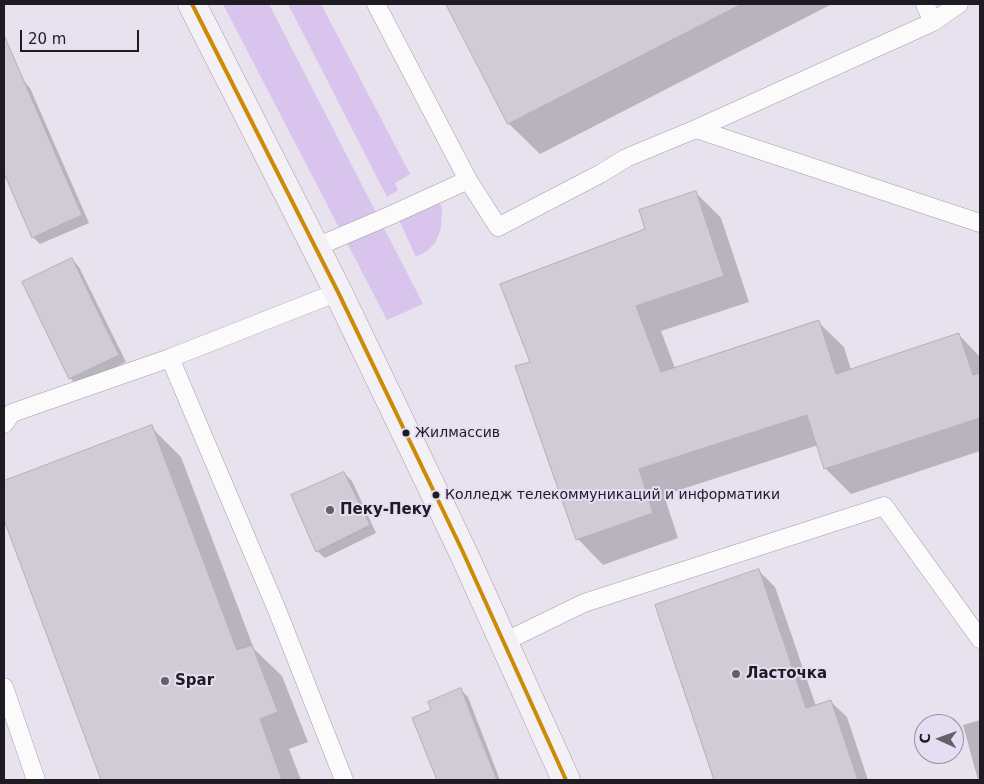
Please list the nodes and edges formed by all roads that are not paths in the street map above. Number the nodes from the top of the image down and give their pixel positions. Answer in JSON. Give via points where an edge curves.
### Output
{"nodes":[{"id":1,"x":192,"y":4,"type":"edge"},
{"id":2,"x":376,"y":4,"type":"edge"},
{"id":3,"x":925,"y":4,"type":"edge"},
{"id":4,"x":959,"y":4,"type":"edge"},
{"id":5,"x":933,"y":22,"type":"junction"},
{"id":6,"x":696,"y":129,"type":"junction"},
{"id":7,"x":468,"y":180,"type":"junction"},
{"id":8,"x":980,"y":222,"type":"edge"},
{"id":9,"x":316,"y":247,"type":"junction"},
{"id":10,"x":338,"y":292,"type":"junction"},
{"id":11,"x":170,"y":358,"type":"junction"},
{"id":12,"x":4,"y":424,"type":"edge"},
{"id":13,"x":980,"y":639,"type":"edge"},
{"id":14,"x":504,"y":642,"type":"junction"},
{"id":15,"x":4,"y":687,"type":"edge"},
{"id":16,"x":36,"y":780,"type":"edge"},
{"id":17,"x":344,"y":780,"type":"edge"},
{"id":18,"x":566,"y":780,"type":"edge"}],
"edges":[{"from":1,"to":9,"type":"main road"},
{"from":2,"to":7,"type":"lane"},
{"from":3,"to":5,"type":"lane"},
{"from":4,"to":5,"type":"lane"},
{"from":5,"to":6,"type":"lane"},
{"from":6,"to":7,"type":"lane","via":[[626,158],[498,227]]},
{"from":6,"to":8,"type":"lane"},
{"from":7,"to":9,"type":"lane"},
{"from":9,"to":10,"type":"main road"},
{"from":10,"to":11,"type":"lane"},
{"from":10,"to":14,"type":"main road"},
{"from":11,"to":12,"type":"lane","via":[[12,413]]},
{"from":11,"to":17,"type":"lane"},
{"from":13,"to":14,"type":"lane","via":[[884,506],[584,603]]},
{"from":14,"to":18,"type":"main road"},
{"from":15,"to":16,"type":"lane"}]}
